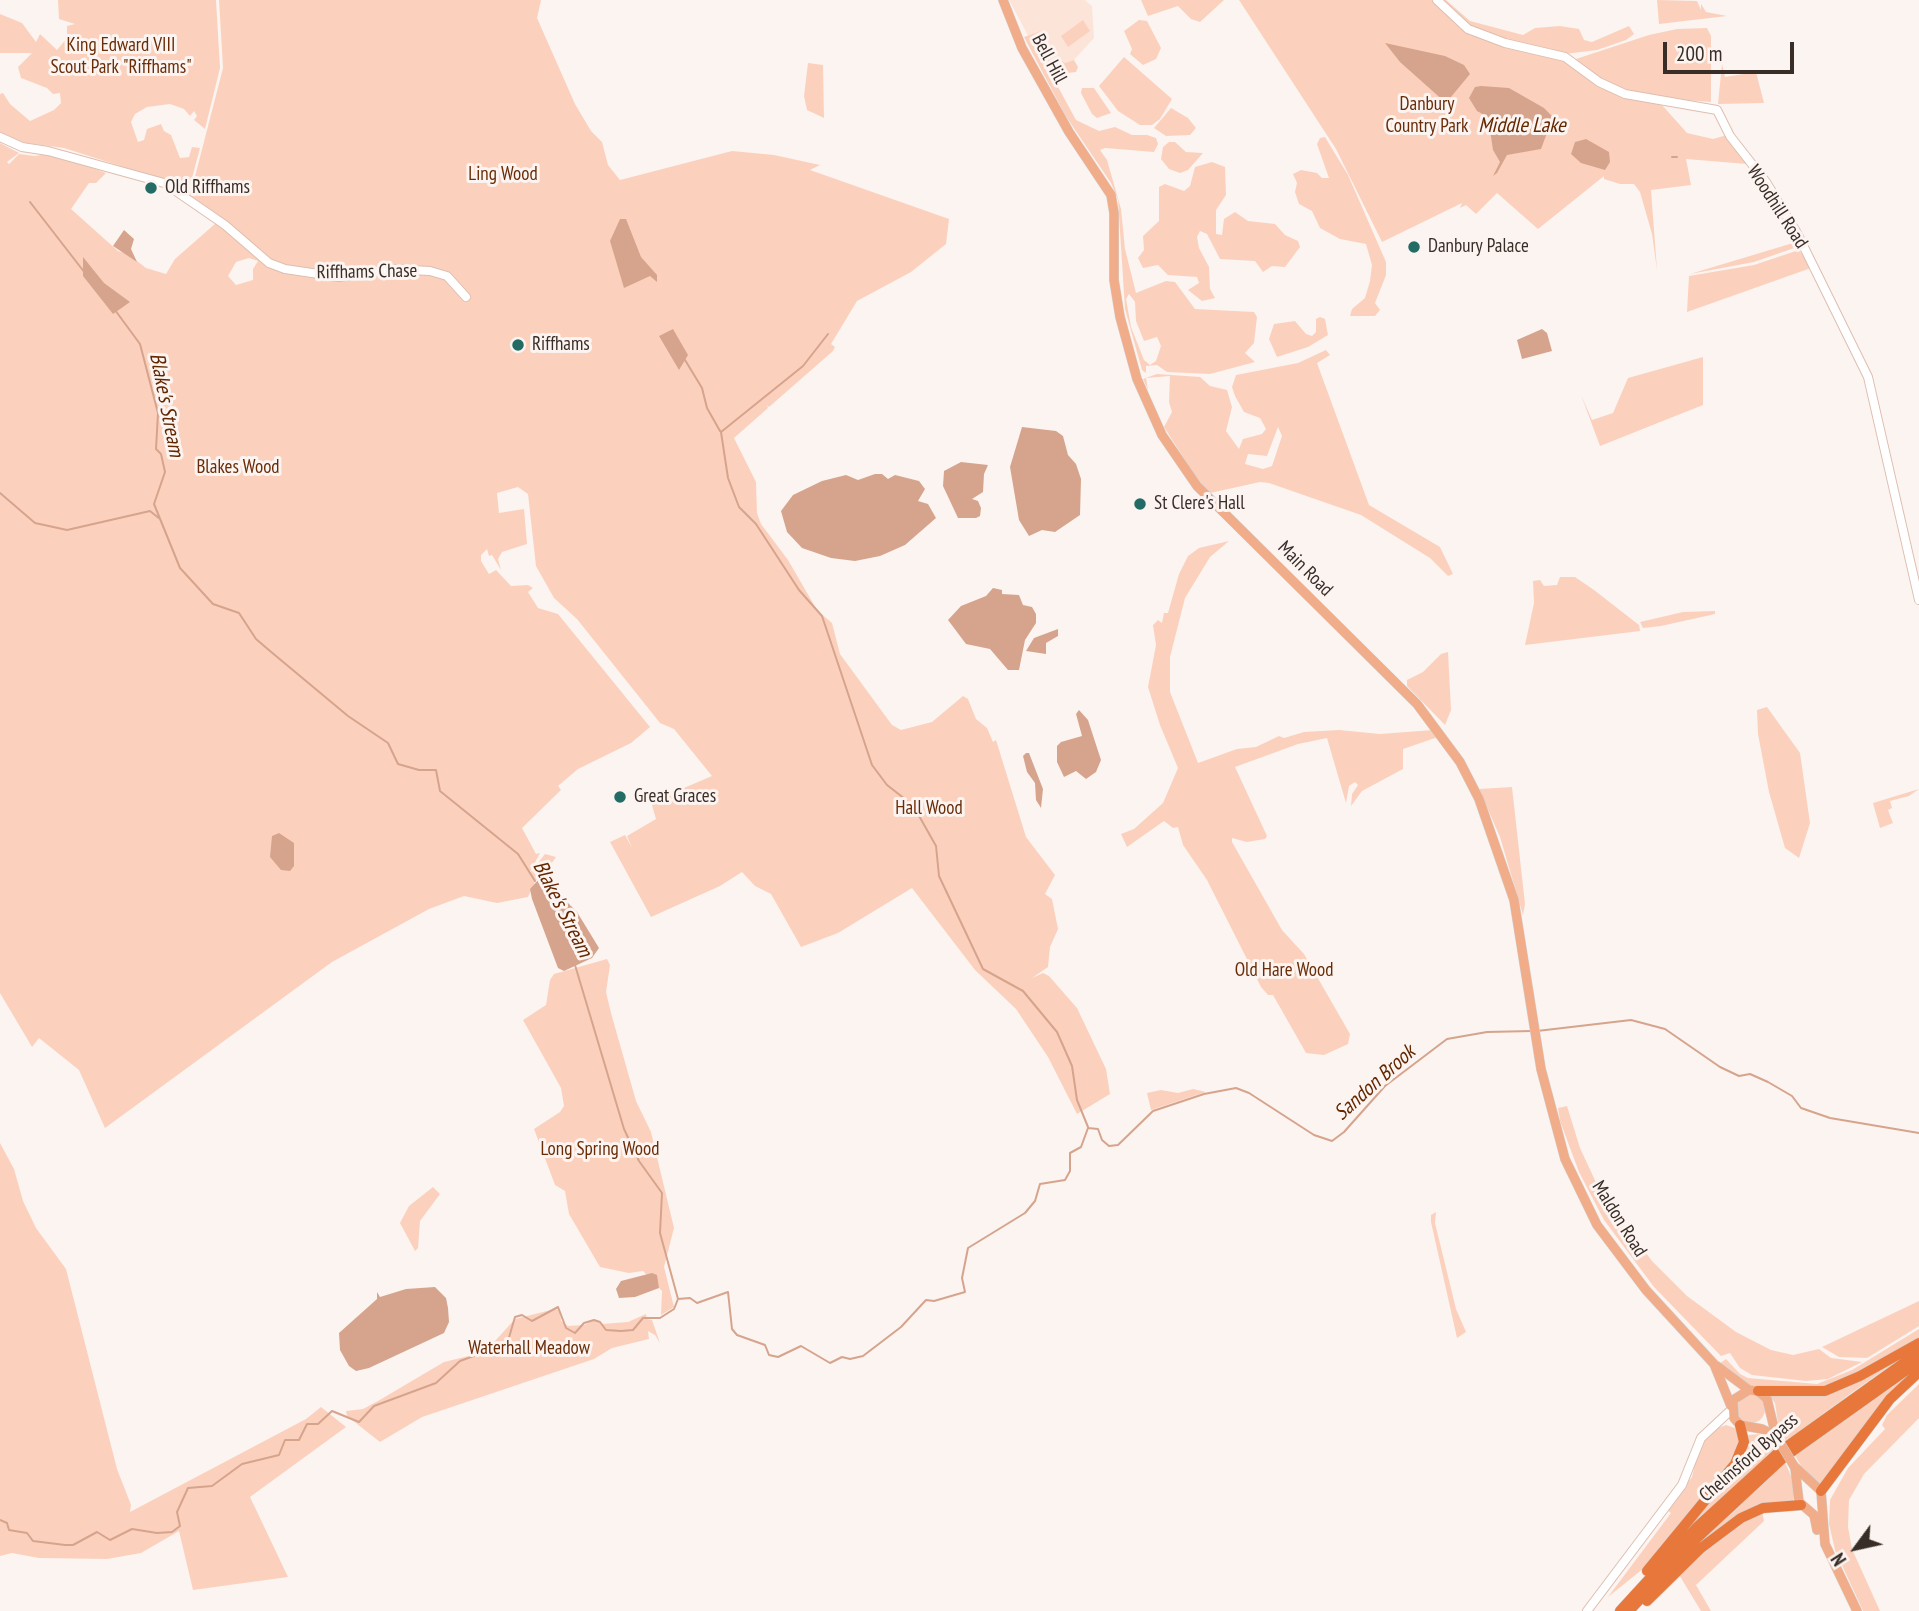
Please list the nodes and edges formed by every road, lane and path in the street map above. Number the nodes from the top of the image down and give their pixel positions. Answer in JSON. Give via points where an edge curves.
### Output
{"nodes":[{"id":1,"x":1003,"y":0,"type":"edge"},
{"id":2,"x":1437,"y":0,"type":"edge"},
{"id":3,"x":1069,"y":132,"type":"joint"},
{"id":4,"x":0,"y":137,"type":"edge"},
{"id":5,"x":466,"y":297,"type":"dead end"},
{"id":6,"x":1919,"y":600,"type":"edge"},
{"id":7,"x":1535,"y":1025,"type":"joint"},
{"id":8,"x":1919,"y":1343,"type":"edge"},
{"id":9,"x":1919,"y":1352,"type":"edge"},
{"id":10,"x":1919,"y":1361,"type":"edge"},
{"id":11,"x":1714,"y":1364,"type":"junction"},
{"id":12,"x":1919,"y":1373,"type":"edge"},
{"id":13,"x":1754,"y":1391,"type":"junction"},
{"id":14,"x":1731,"y":1408,"type":"junction"},
{"id":15,"x":1769,"y":1412,"type":"junction"},
{"id":16,"x":1716,"y":1424,"type":"junction"},
{"id":17,"x":1739,"y":1424,"type":"junction"},
{"id":18,"x":1753,"y":1428,"type":"junction"},
{"id":19,"x":1776,"y":1436,"type":"junction"},
{"id":20,"x":1794,"y":1466,"type":"junction"},
{"id":21,"x":1819,"y":1492,"type":"junction"},
{"id":22,"x":1802,"y":1502,"type":"junction"},
{"id":23,"x":1850,"y":1597,"type":"junction"},
{"id":24,"x":1587,"y":1611,"type":"edge"},
{"id":25,"x":1618,"y":1611,"type":"edge"},
{"id":26,"x":1629,"y":1611,"type":"edge"},
{"id":27,"x":1637,"y":1611,"type":"edge"},
{"id":28,"x":1857,"y":1611,"type":"edge"}],
"edges":[{"from":1,"to":3,"type":"main road","name":"Bell Hill","via":[[1022,48]]},
{"from":2,"to":6,"type":"street","name":"Woodhill Road","via":[[1468,29],[1565,57],[1625,94],[1717,110],[1797,233],[1868,377]]},
{"from":3,"to":7,"type":"main road","name":"Main Road","via":[[1111,195],[1120,317],[1137,379],[1162,435],[1197,486],[1417,704],[1460,762],[1484,812],[1514,900]]},
{"from":4,"to":5,"type":"street","name":"Riffhams Chase","via":[[22,147],[164,183],[270,263],[285,269],[339,276],[391,269],[430,271],[447,276]]},
{"from":7,"to":11,"type":"main road","name":"Maldon Road","via":[[1550,1111],[1587,1207],[1646,1290]]},
{"from":8,"to":13,"type":"highway","via":[[1825,1391]]},
{"from":9,"to":25,"type":"highway","name":"Chelmsford Bypass","via":[[1772,1458],[1697,1527]]},
{"from":10,"to":26,"type":"highway","name":"Chelmsford Bypass","via":[[1783,1458],[1697,1538]]},
{"from":11,"to":13,"type":"main road","name":"Maldon Road","via":[[1740,1386]]},
{"from":11,"to":14,"type":"main road","name":"Maldon Road"},
{"from":12,"to":21,"type":"highway","via":[[1890,1399]]},
{"from":13,"to":14,"type":"main road","via":[[1737,1395]]},
{"from":13,"to":15,"type":"main road","via":[[1767,1399]]},
{"from":14,"to":16,"type":"street"},
{"from":14,"to":17,"type":"main road"},
{"from":15,"to":18,"type":"main road","via":[[1764,1422]]},
{"from":15,"to":19,"type":"main road"},
{"from":16,"to":17,"type":"street"},
{"from":16,"to":24,"type":"street","via":[[1701,1437],[1673,1499]]},
{"from":17,"to":18,"type":"main road"},
{"from":17,"to":25,"type":"highway","via":[[1744,1442],[1735,1464]]},
{"from":18,"to":19,"type":"main road"},
{"from":19,"to":20,"type":"main road","bridge":true},
{"from":20,"to":21,"type":"main road"},
{"from":20,"to":22,"type":"main road"},
{"from":21,"to":22,"type":"main road","via":[[1816,1506]]},
{"from":21,"to":22,"type":"main road","via":[[1804,1485]]},
{"from":21,"to":23,"type":"main road","via":[[1825,1544]]},
{"from":22,"to":23,"type":"main road","via":[[1816,1519],[1827,1564]]},
{"from":22,"to":27,"type":"highway","via":[[1763,1508],[1725,1528]]},
{"from":23,"to":28,"type":"main road"}]}
